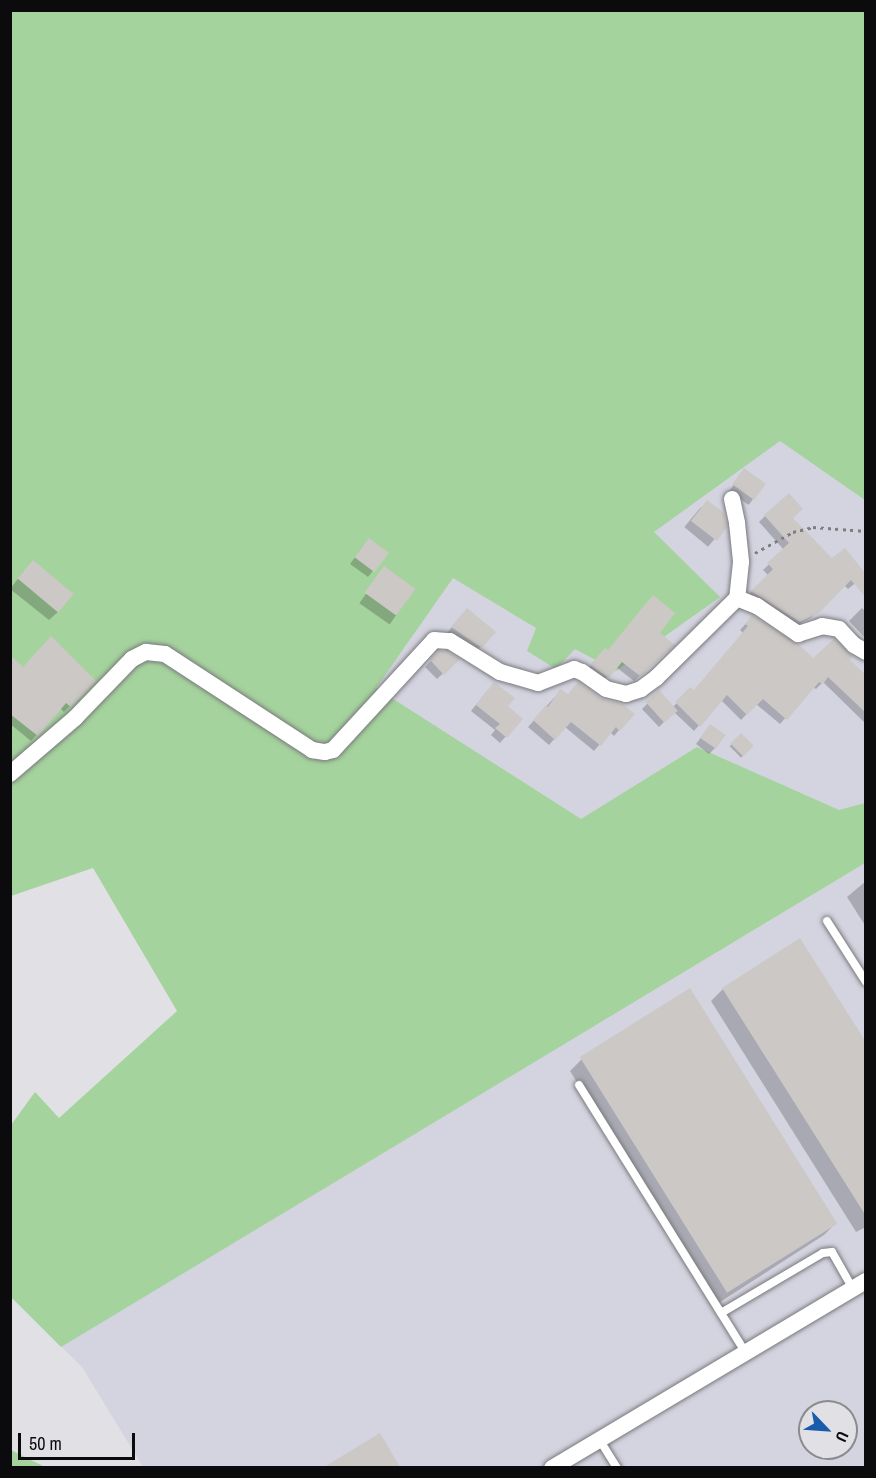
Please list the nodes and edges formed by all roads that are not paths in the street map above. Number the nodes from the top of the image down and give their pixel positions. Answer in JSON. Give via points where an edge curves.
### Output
{"nodes":[{"id":1,"x":732,"y":499,"type":"dead end"},
{"id":2,"x":737,"y":598,"type":"junction"},
{"id":3,"x":866,"y":652,"type":"edge"},
{"id":4,"x":10,"y":774,"type":"edge"},
{"id":5,"x":827,"y":921,"type":"dead end"},
{"id":6,"x":866,"y":982,"type":"edge"},
{"id":7,"x":579,"y":1085,"type":"dead end"},
{"id":8,"x":861,"y":1286,"type":"edge"},
{"id":9,"x":721,"y":1313,"type":"junction"},
{"id":10,"x":746,"y":1353,"type":"junction"},
{"id":11,"x":599,"y":1439,"type":"junction"},
{"id":12,"x":552,"y":1467,"type":"edge"},
{"id":13,"x":617,"y":1467,"type":"edge"}],
"edges":[{"from":1,"to":2,"type":"street","via":[[741,562]]},
{"from":2,"to":3,"type":"street","via":[[757,606],[798,634],[822,626],[838,629]]},
{"from":2,"to":4,"type":"street","via":[[656,678],[626,694],[606,689],[574,669],[538,683],[500,672],[450,641],[434,640],[333,750],[325,752],[312,750],[165,654],[146,652],[132,659],[75,718]]},
{"from":5,"to":6,"type":"lane"},
{"from":7,"to":9,"type":"lane"},
{"from":8,"to":9,"type":"lane","via":[[832,1252],[822,1253]]},
{"from":8,"to":10,"type":"street"},
{"from":9,"to":10,"type":"lane"},
{"from":10,"to":11,"type":"street"},
{"from":11,"to":12,"type":"street"},
{"from":11,"to":13,"type":"lane"}]}
